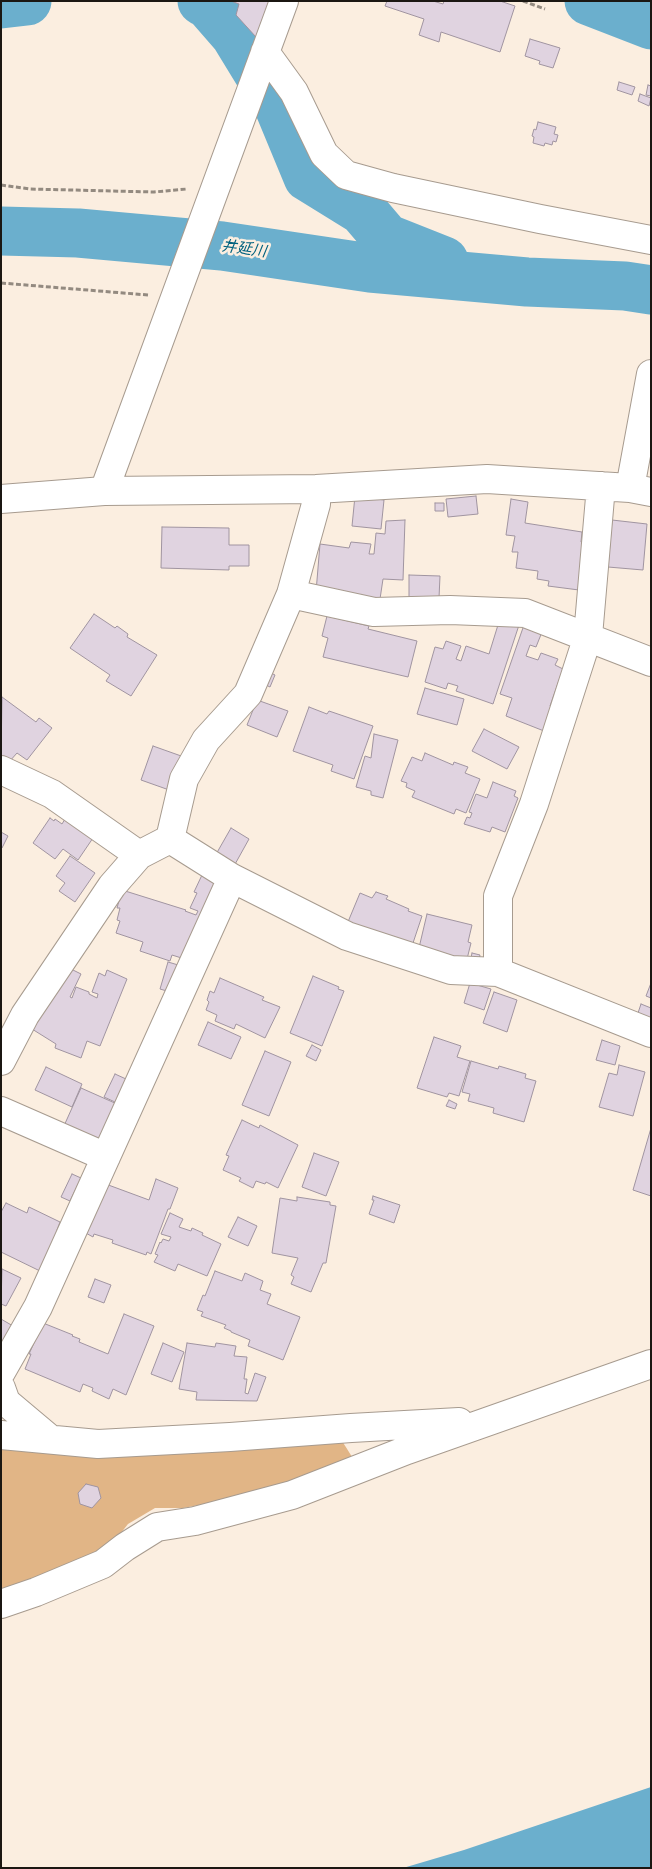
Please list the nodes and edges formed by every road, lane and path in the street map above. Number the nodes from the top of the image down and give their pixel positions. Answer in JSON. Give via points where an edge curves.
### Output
{"nodes":[{"id":1,"x":284,"y":1,"type":"edge"},
{"id":2,"x":523,"y":1,"type":"edge"},
{"id":3,"x":545,"y":9,"type":"dead end"},
{"id":4,"x":264,"y":52,"type":"junction"},
{"id":5,"x":1,"y":185,"type":"edge"},
{"id":6,"x":213,"y":192,"type":"junction"},
{"id":7,"x":651,"y":240,"type":"edge"},
{"id":8,"x":1,"y":283,"type":"edge"},
{"id":9,"x":173,"y":300,"type":"junction"},
{"id":10,"x":651,"y":374,"type":"edge"},
{"id":11,"x":601,"y":486,"type":"junction"},
{"id":12,"x":316,"y":489,"type":"junction"},
{"id":13,"x":640,"y":490,"type":"edge"},
{"id":14,"x":104,"y":491,"type":"junction"},
{"id":15,"x":1,"y":498,"type":"edge"},
{"id":16,"x":291,"y":594,"type":"junction"},
{"id":17,"x":588,"y":636,"type":"junction"},
{"id":18,"x":651,"y":662,"type":"edge"},
{"id":19,"x":1,"y":770,"type":"edge"},
{"id":20,"x":170,"y":839,"type":"junction"},
{"id":21,"x":139,"y":855,"type":"junction"},
{"id":22,"x":232,"y":878,"type":"junction"},
{"id":23,"x":498,"y":972,"type":"junction"},
{"id":24,"x":651,"y":1033,"type":"edge"},
{"id":25,"x":1,"y":1061,"type":"edge"},
{"id":26,"x":1,"y":1111,"type":"edge"},
{"id":27,"x":106,"y":1157,"type":"junction"},
{"id":28,"x":651,"y":1364,"type":"edge"},
{"id":29,"x":1,"y":1372,"type":"edge"},
{"id":30,"x":1,"y":1388,"type":"edge"},
{"id":31,"x":488,"y":1421,"type":"junction"},
{"id":32,"x":1,"y":1435,"type":"edge"},
{"id":33,"x":50,"y":1440,"type":"junction"},
{"id":34,"x":1,"y":1604,"type":"edge"}],
"edges":[{"from":1,"to":4,"type":"street"},
{"from":2,"to":3,"type":"path"},
{"from":4,"to":6,"type":"street"},
{"from":4,"to":7,"type":"street","via":[[294,92],[324,154],[346,175],[402,190]]},
{"from":5,"to":6,"type":"path","via":[[30,189]]},
{"from":6,"to":9,"type":"street"},
{"from":8,"to":9,"type":"path"},
{"from":9,"to":14,"type":"street"},
{"from":10,"to":13,"type":"street"},
{"from":11,"to":12,"type":"street","via":[[487,479]]},
{"from":11,"to":13,"type":"street"},
{"from":11,"to":17,"type":"street"},
{"from":12,"to":14,"type":"street"},
{"from":12,"to":16,"type":"street","via":[[316,504]]},
{"from":14,"to":15,"type":"street"},
{"from":16,"to":17,"type":"street","via":[[374,612],[450,610],[525,613]]},
{"from":16,"to":20,"type":"street","via":[[248,694],[206,740],[184,779]]},
{"from":17,"to":18,"type":"street"},
{"from":17,"to":23,"type":"street","via":[[534,804],[498,896]]},
{"from":19,"to":21,"type":"street","via":[[52,794]]},
{"from":20,"to":21,"type":"street"},
{"from":20,"to":22,"type":"street"},
{"from":21,"to":25,"type":"street","via":[[106,894],[25,1015]]},
{"from":22,"to":23,"type":"street","via":[[347,936],[451,970]]},
{"from":22,"to":27,"type":"street"},
{"from":23,"to":24,"type":"street"},
{"from":26,"to":27,"type":"street"},
{"from":27,"to":29,"type":"street","via":[[38,1307]]},
{"from":28,"to":31,"type":"street"},
{"from":30,"to":33,"type":"street","via":[[6,1402]]},
{"from":31,"to":33,"type":"street","via":[[107,1444]]},
{"from":31,"to":34,"type":"street","via":[[292,1495],[157,1527],[103,1564]]},
{"from":32,"to":33,"type":"street"}]}
